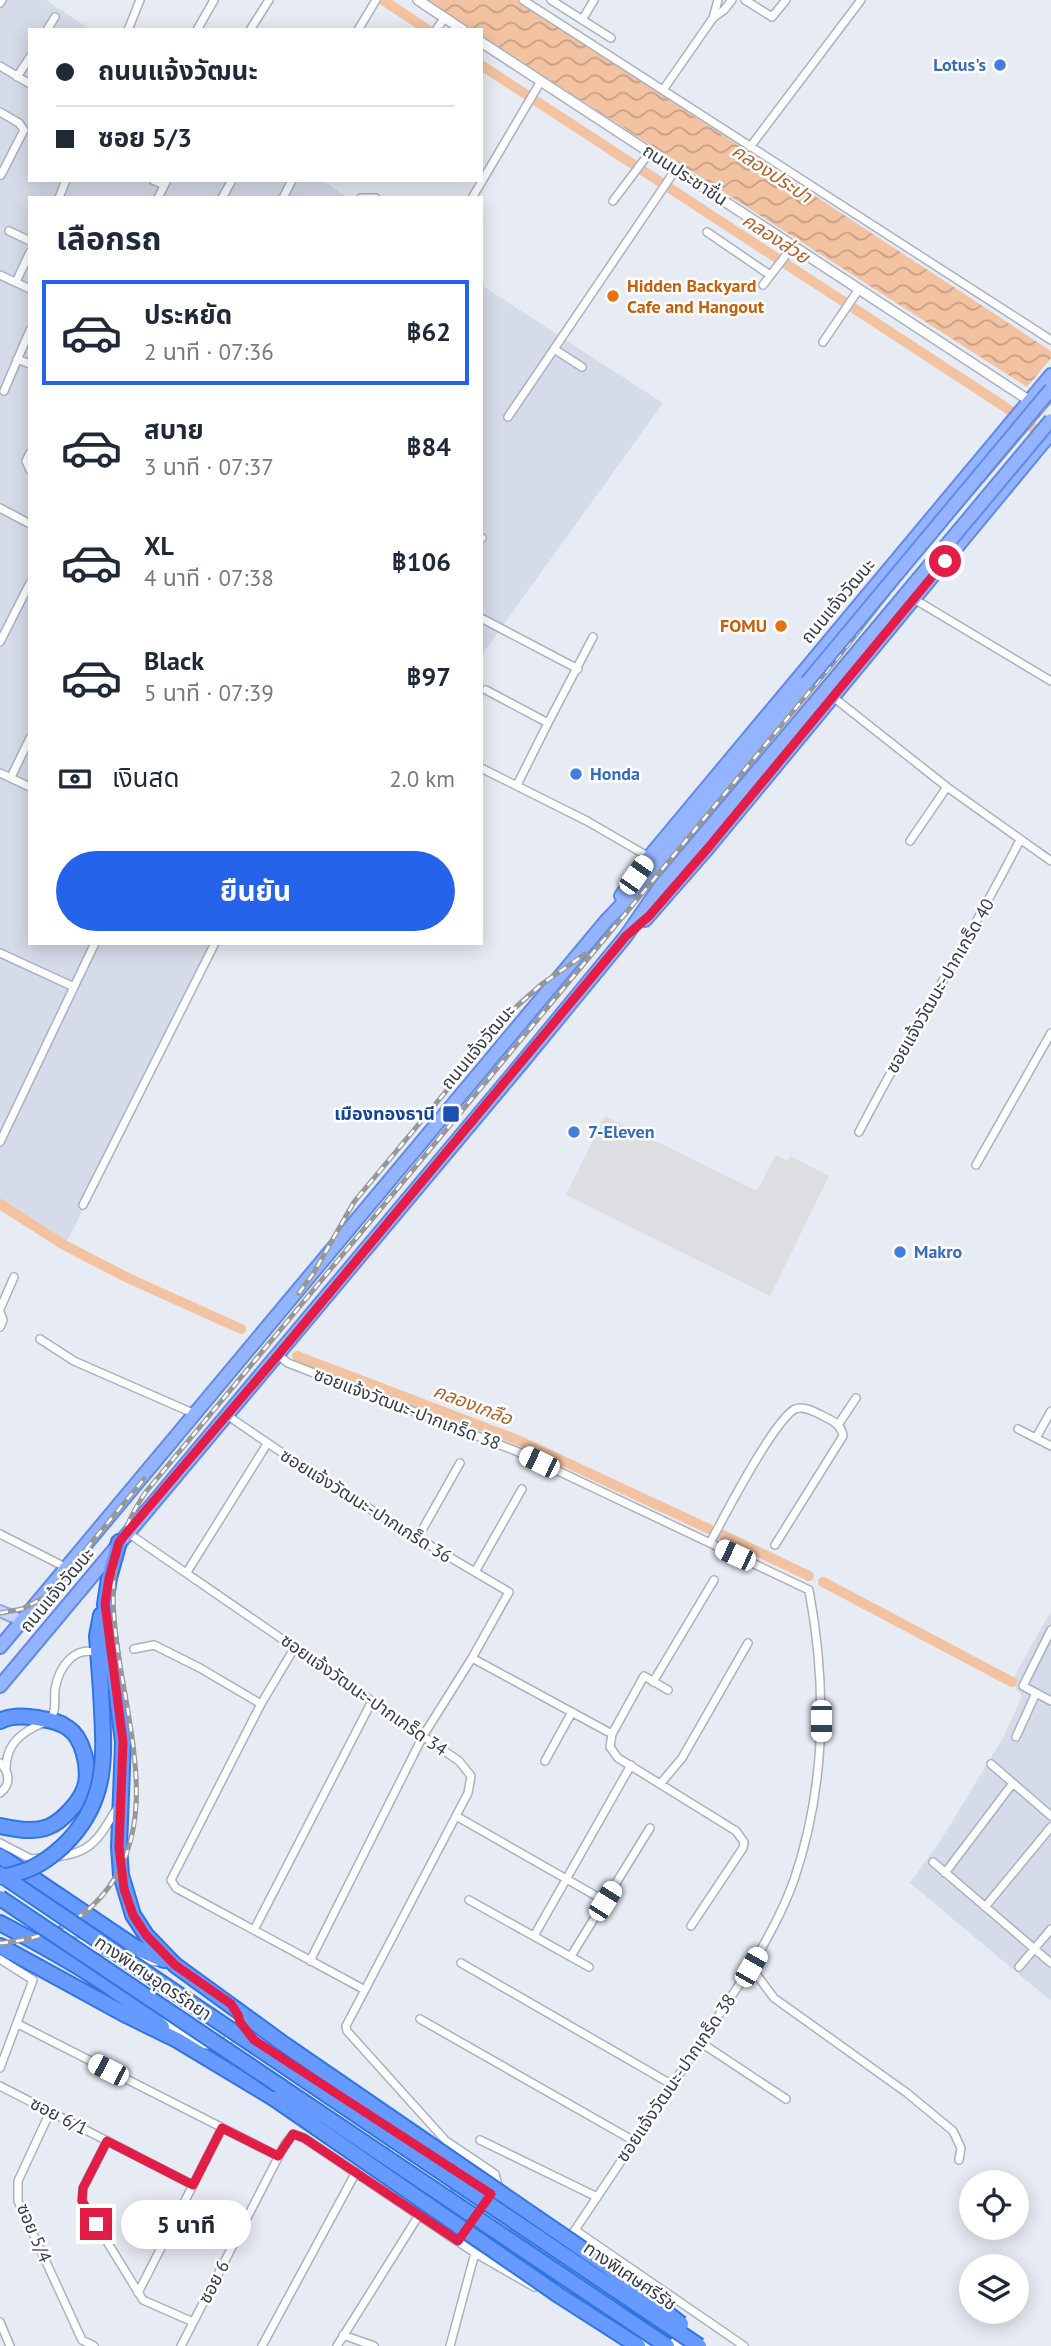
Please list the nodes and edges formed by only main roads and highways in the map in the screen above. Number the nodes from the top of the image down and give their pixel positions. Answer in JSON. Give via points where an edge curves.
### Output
{"nodes":[{"id":1,"x":1051,"y":375,"type":"edge"},
{"id":2,"x":1051,"y":389,"type":"edge"},
{"id":3,"x":1051,"y":420,"type":"edge"},
{"id":4,"x":1047,"y":438,"type":"edge"},
{"id":5,"x":948,"y":498,"type":"junction"},
{"id":6,"x":977,"y":522,"type":"junction"},
{"id":7,"x":888,"y":569,"type":"junction"},
{"id":8,"x":917,"y":596,"type":"junction"},
{"id":9,"x":864,"y":598,"type":"junction"},
{"id":10,"x":892,"y":625,"type":"junction"},
{"id":11,"x":828,"y":695,"type":"junction"},
{"id":12,"x":607,"y":920,"type":"junction"},
{"id":13,"x":123,"y":1537,"type":"junction"},
{"id":14,"x":105,"y":1604,"type":"junction"},
{"id":15,"x":0,"y":1611,"type":"edge"},
{"id":16,"x":23,"y":1621,"type":"junction"},
{"id":17,"x":1,"y":1642,"type":"edge"},
{"id":18,"x":0,"y":1686,"type":"edge"},
{"id":19,"x":0,"y":1721,"type":"edge"},
{"id":20,"x":0,"y":1826,"type":"edge"},
{"id":21,"x":0,"y":1856,"type":"edge"},
{"id":22,"x":0,"y":1876,"type":"edge"},
{"id":23,"x":0,"y":1898,"type":"edge"},
{"id":24,"x":0,"y":1923,"type":"edge"},
{"id":25,"x":0,"y":1946,"type":"edge"},
{"id":26,"x":175,"y":1965,"type":"junction"},
{"id":27,"x":177,"y":2040,"type":"junction"},
{"id":28,"x":532,"y":2246,"type":"junction"},
{"id":29,"x":638,"y":2346,"type":"edge"},
{"id":30,"x":667,"y":2346,"type":"edge"},
{"id":31,"x":699,"y":2346,"type":"edge"},
{"id":32,"x":708,"y":2346,"type":"edge"}],
"edges":[{"from":1,"to":5,"type":"main road","name":"ถนนแจ้งวัฒนะ"},
{"from":2,"to":12,"type":"main road","name":"ถนนแจ้งวัฒนะ","bridge":true,"via":[[650,875]]},
{"from":3,"to":11,"type":"main road","name":"ถนนแจ้งวัฒนะ","bridge":true},
{"from":4,"to":6,"type":"main road","name":"ถนนแจ้งวัฒนะ"},
{"from":5,"to":6,"type":"main road"},
{"from":5,"to":7,"type":"main road","name":"ถนนแจ้งวัฒนะ"},
{"from":6,"to":8,"type":"main road","name":"ถนนแจ้งวัฒนะ"},
{"from":7,"to":8,"type":"main road","via":[[888,591],[896,598]]},
{"from":7,"to":9,"type":"main road","name":"ถนนแจ้งวัฒนะ"},
{"from":8,"to":10,"type":"main road","name":"ถนนแจ้งวัฒนะ"},
{"from":9,"to":10,"type":"main road","via":[[873,594],[892,604]]},
{"from":9,"to":12,"type":"main road","name":"ถนนแจ้งวัฒนะ","via":[[649,857]]},
{"from":10,"to":11,"type":"main road","name":"ถนนแจ้งวัฒนะ"},
{"from":11,"to":13,"type":"main road","name":"ถนนแจ้งวัฒนะ","via":[[662,884],[626,936]]},
{"from":12,"to":16,"type":"main road","name":"ถนนแจ้งวัฒนะ"},
{"from":13,"to":14,"type":"highway"},
{"from":13,"to":18,"type":"main road","name":"ถนนแจ้งวัฒนะ"},
{"from":14,"to":22,"type":"highway","bridge":true,"via":[[98,1653],[102,1775],[93,1808],[75,1835],[45,1863],[23,1873]]},
{"from":14,"to":26,"type":"highway","via":[[123,1742],[121,1875],[128,1902],[146,1935]]},
{"from":15,"to":16,"type":"main road"},
{"from":16,"to":17,"type":"main road","name":"ถนนแจ้งวัฒนะ"},
{"from":19,"to":20,"type":"highway","via":[[28,1716],[54,1720],[70,1728],[86,1763],[86,1784],[68,1815],[48,1828],[24,1831]]},
{"from":21,"to":26,"type":"highway","via":[[135,1947]]},
{"from":22,"to":28,"type":"highway","name":"ทางพิเศษอุดรรัถยา","bridge":true},
{"from":23,"to":28,"type":"highway","name":"ทางพิเศษอุดรรัถยา","bridge":true},
{"from":24,"to":27,"type":"highway","via":[[121,1994]]},
{"from":25,"to":27,"type":"highway"},
{"from":26,"to":32,"type":"highway","bridge":true,"via":[[607,2266]]},
{"from":27,"to":29,"type":"highway","bridge":true,"via":[[275,2099],[559,2297]]},
{"from":28,"to":30,"type":"highway","name":"ทางพิเศษศรีรัช","bridge":true},
{"from":28,"to":31,"type":"highway","name":"ทางพิเศษศรีรัช","bridge":true}]}
